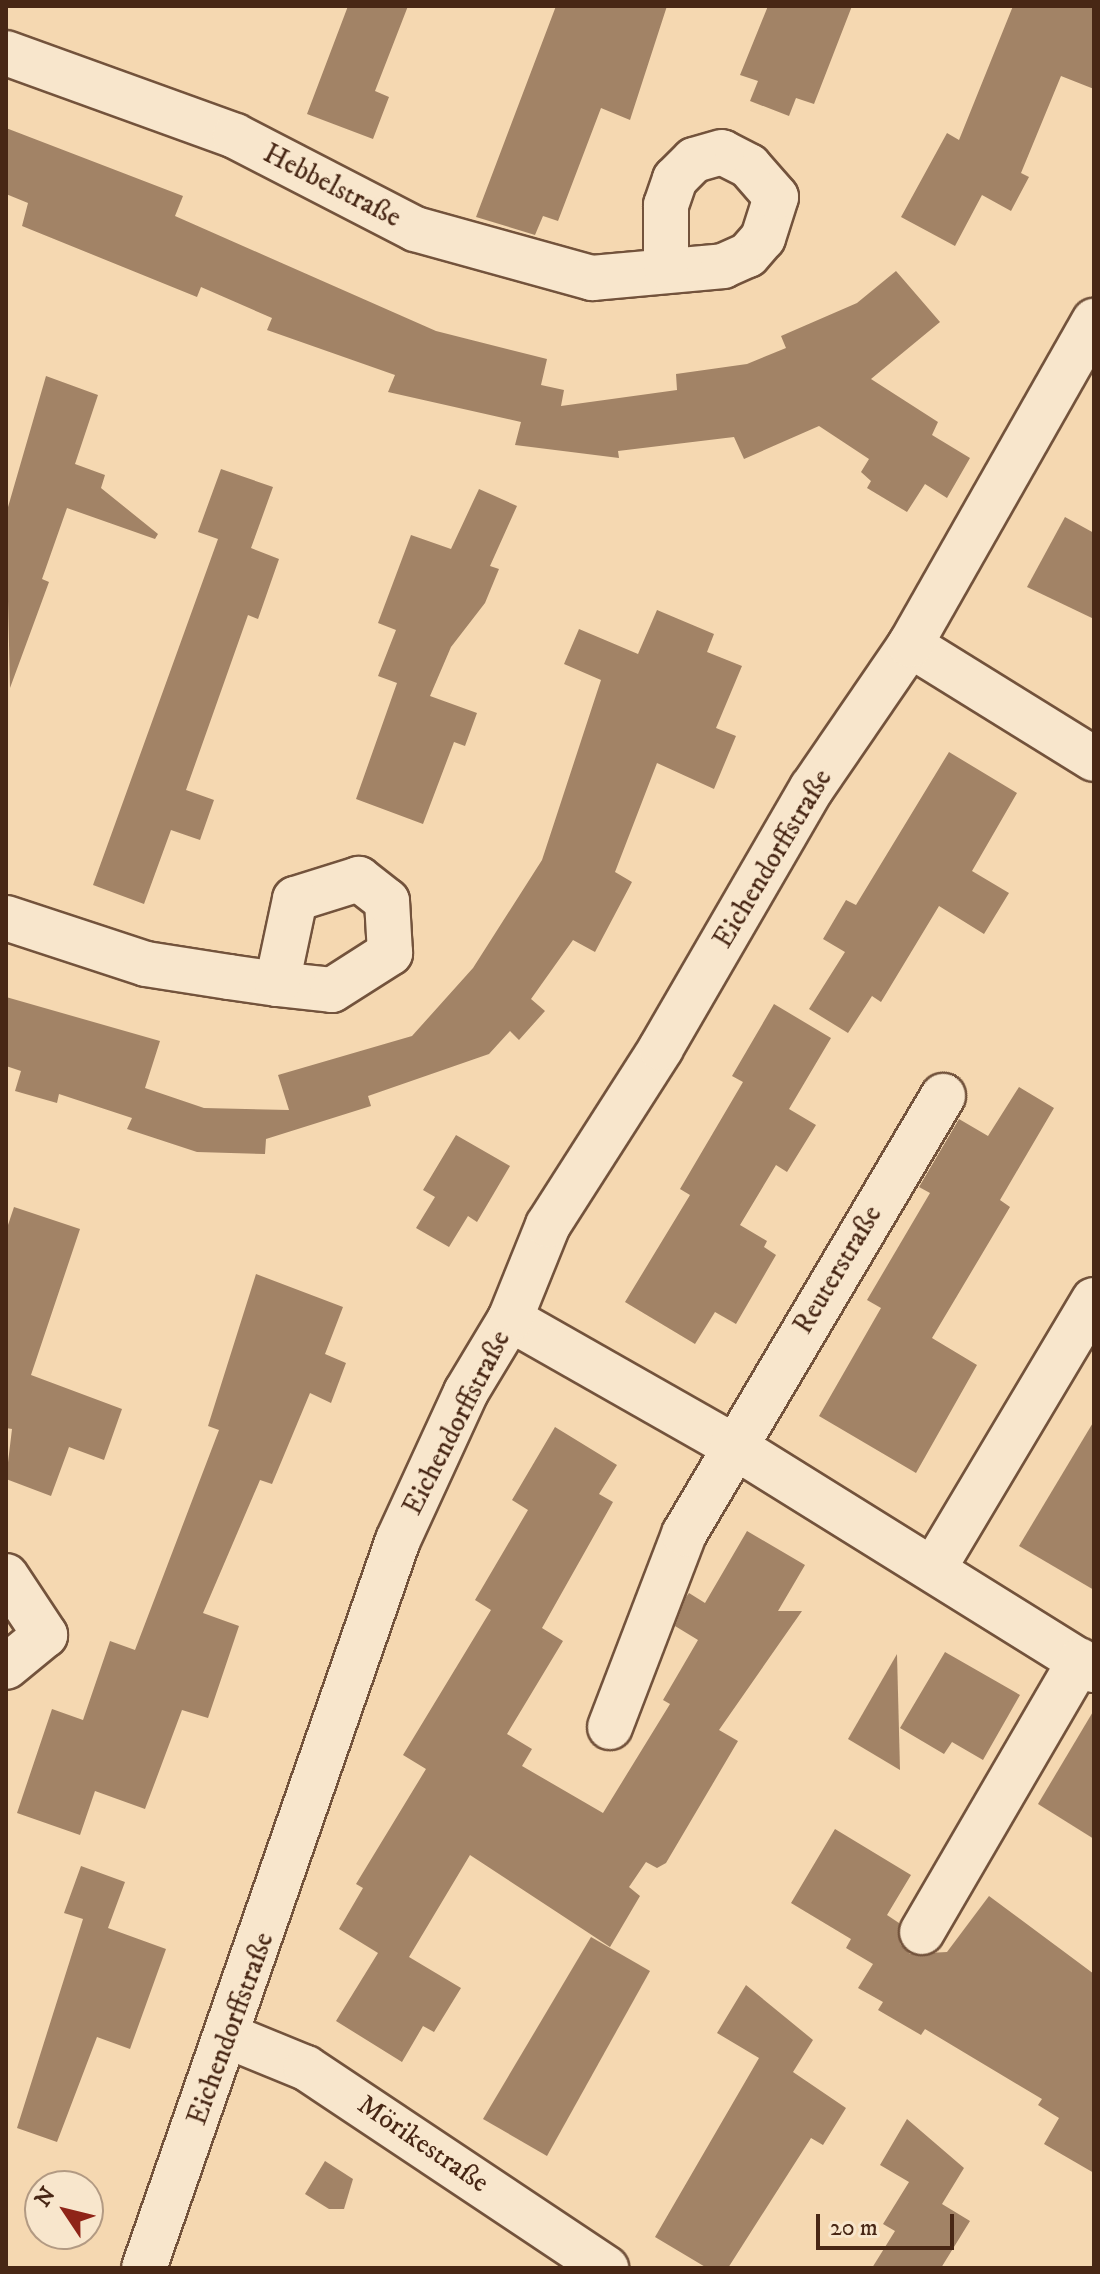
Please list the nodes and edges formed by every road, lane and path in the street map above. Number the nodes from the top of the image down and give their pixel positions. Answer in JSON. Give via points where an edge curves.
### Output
{"nodes":[{"id":1,"x":6,"y":53,"type":"edge"},
{"id":2,"x":666,"y":267,"type":"dead end"},
{"id":3,"x":1094,"y":321,"type":"edge"},
{"id":4,"x":910,"y":645,"type":"junction"},
{"id":5,"x":1094,"y":759,"type":"edge"},
{"id":6,"x":6,"y":918,"type":"edge"},
{"id":7,"x":277,"y":984,"type":"dead end"},
{"id":8,"x":943,"y":1096,"type":"dead end"},
{"id":9,"x":1094,"y":1300,"type":"edge"},
{"id":10,"x":510,"y":1319,"type":"junction"},
{"id":11,"x":732,"y":1445,"type":"junction"},
{"id":12,"x":934,"y":1568,"type":"junction"},
{"id":13,"x":6,"y":1576,"type":"edge"},
{"id":14,"x":1087,"y":1665,"type":"edge"},
{"id":15,"x":6,"y":1667,"type":"edge"},
{"id":16,"x":610,"y":1727,"type":"dead end"},
{"id":17,"x":922,"y":1932,"type":"dead end"},
{"id":18,"x":230,"y":2037,"type":"junction"},
{"id":19,"x":144,"y":2268,"type":"edge"},
{"id":20,"x":606,"y":2268,"type":"edge"}],
"edges":[{"from":1,"to":2,"type":"street","name":"Hebbelstraße","via":[[235,136],[415,229],[471,248],[592,278]]},
{"from":3,"to":4,"type":"street","name":"Eichendorffstraße"},
{"from":4,"to":5,"type":"street"},
{"from":4,"to":10,"type":"street","name":"Eichendorffstraße","via":[[812,788],[661,1048],[548,1225]]},
{"from":6,"to":7,"type":"street","via":[[146,964]]},
{"from":8,"to":11,"type":"street","name":"Reuterstraße"},
{"from":9,"to":12,"type":"street"},
{"from":10,"to":11,"type":"street"},
{"from":10,"to":18,"type":"street","name":"Eichendorffstraße","via":[[466,1392],[398,1540]]},
{"from":11,"to":12,"type":"street"},
{"from":11,"to":16,"type":"street","name":"Reuterstraße","via":[[684,1534]]},
{"from":12,"to":14,"type":"street"},
{"from":13,"to":15,"type":"street","via":[[45,1635]]},
{"from":14,"to":17,"type":"street"},
{"from":18,"to":19,"type":"street","name":"Eichendorffstraße"},
{"from":18,"to":20,"type":"street","name":"Mörikestraße","via":[[306,2068]]}]}
